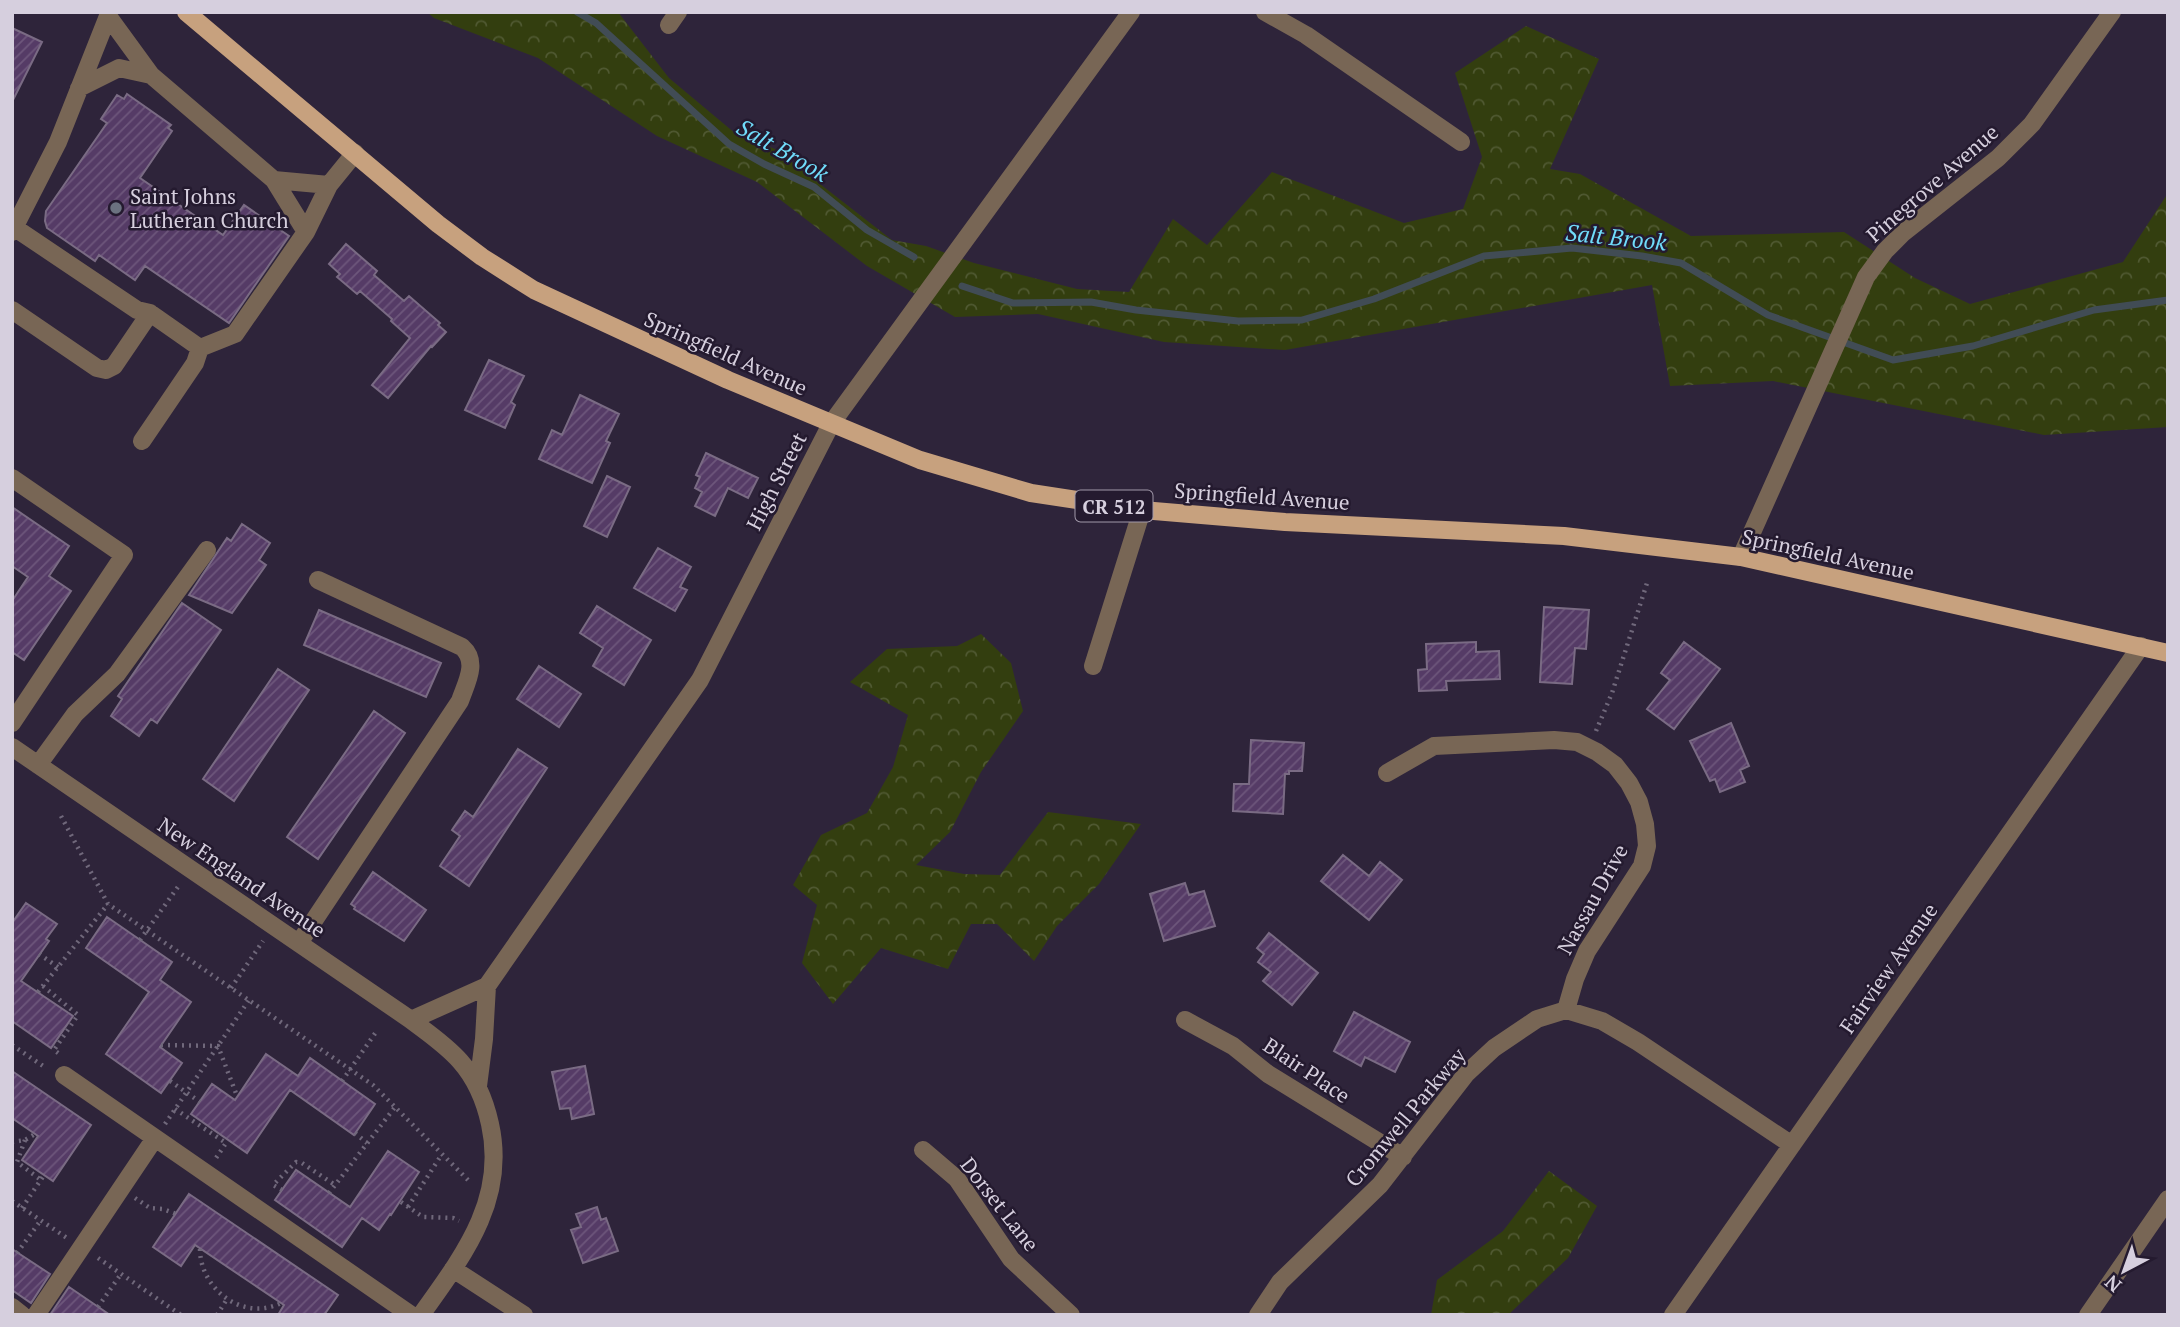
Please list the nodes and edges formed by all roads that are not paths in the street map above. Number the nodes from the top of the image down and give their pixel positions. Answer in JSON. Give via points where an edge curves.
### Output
{"nodes":[{"id":1,"x":186,"y":12,"type":"edge"},
{"id":2,"x":1131,"y":12,"type":"edge"},
{"id":3,"x":1265,"y":12,"type":"edge"},
{"id":4,"x":2112,"y":12,"type":"edge"},
{"id":5,"x":108,"y":14,"type":"edge"},
{"id":6,"x":151,"y":75,"type":"junction"},
{"id":7,"x":79,"y":89,"type":"junction"},
{"id":8,"x":1461,"y":142,"type":"dead end"},
{"id":9,"x":355,"y":153,"type":"junction"},
{"id":10,"x":275,"y":180,"type":"junction"},
{"id":11,"x":329,"y":185,"type":"junction"},
{"id":12,"x":14,"y":230,"type":"edge"},
{"id":13,"x":306,"y":232,"type":"junction"},
{"id":14,"x":12,"y":310,"type":"edge"},
{"id":15,"x":150,"y":313,"type":"junction"},
{"id":16,"x":200,"y":348,"type":"junction"},
{"id":17,"x":831,"y":425,"type":"junction"},
{"id":18,"x":142,"y":441,"type":"dead end"},
{"id":19,"x":12,"y":478,"type":"edge"},
{"id":20,"x":1142,"y":510,"type":"junction"},
{"id":21,"x":207,"y":550,"type":"dead end"},
{"id":22,"x":1741,"y":557,"type":"junction"},
{"id":23,"x":318,"y":580,"type":"dead end"},
{"id":24,"x":2141,"y":646,"type":"junction"},
{"id":25,"x":2168,"y":653,"type":"edge"},
{"id":26,"x":1093,"y":666,"type":"dead end"},
{"id":27,"x":12,"y":723,"type":"edge"},
{"id":28,"x":12,"y":747,"type":"edge"},
{"id":29,"x":38,"y":765,"type":"junction"},
{"id":30,"x":1387,"y":773,"type":"dead end"},
{"id":31,"x":299,"y":943,"type":"junction"},
{"id":32,"x":487,"y":986,"type":"junction"},
{"id":33,"x":1566,"y":1010,"type":"junction"},
{"id":34,"x":411,"y":1020,"type":"junction"},
{"id":35,"x":1185,"y":1020,"type":"dead end"},
{"id":36,"x":64,"y":1075,"type":"road end"},
{"id":37,"x":478,"y":1086,"type":"junction"},
{"id":38,"x":155,"y":1138,"type":"junction"},
{"id":39,"x":1792,"y":1145,"type":"junction"},
{"id":40,"x":923,"y":1150,"type":"dead end"},
{"id":41,"x":1403,"y":1157,"type":"junction"},
{"id":42,"x":2168,"y":1199,"type":"edge"},
{"id":43,"x":453,"y":1269,"type":"junction"},
{"id":44,"x":12,"y":1307,"type":"edge"},
{"id":45,"x":22,"y":1315,"type":"edge"},
{"id":46,"x":36,"y":1315,"type":"edge"},
{"id":47,"x":411,"y":1315,"type":"edge"},
{"id":48,"x":421,"y":1315,"type":"edge"},
{"id":49,"x":524,"y":1315,"type":"edge"},
{"id":50,"x":1071,"y":1315,"type":"edge"},
{"id":51,"x":1258,"y":1315,"type":"edge"},
{"id":52,"x":1673,"y":1315,"type":"edge"},
{"id":53,"x":2088,"y":1315,"type":"edge"}],
"edges":[{"from":1,"to":9,"type":"main road","name":"Springfield Avenue","number":"CR 512"},
{"from":2,"to":17,"type":"street","name":"High Street"},
{"from":3,"to":8,"type":"street"},
{"from":4,"to":22,"type":"street","name":"Pinegrove Avenue","via":[[2032,124],[1998,158],[1903,233],[1866,277]]},
{"from":5,"to":6,"type":"street"},
{"from":5,"to":7,"type":"street"},
{"from":6,"to":7,"type":"street","via":[[119,68]]},
{"from":6,"to":10,"type":"street"},
{"from":7,"to":12,"type":"street"},
{"from":9,"to":11,"type":"street"},
{"from":9,"to":17,"type":"main road","name":"Springfield Avenue","number":"CR 512","via":[[438,224],[534,290]]},
{"from":10,"to":11,"type":"street"},
{"from":10,"to":13,"type":"street"},
{"from":11,"to":13,"type":"street"},
{"from":12,"to":15,"type":"street","via":[[137,310]]},
{"from":13,"to":16,"type":"street","via":[[235,334]]},
{"from":14,"to":15,"type":"street","via":[[97,369],[106,370],[114,366]]},
{"from":15,"to":16,"type":"street"},
{"from":16,"to":18,"type":"street","via":[[195,363]]},
{"from":17,"to":20,"type":"main road","name":"Springfield Avenue","number":"CR 512","via":[[920,460],[1031,493]]},
{"from":17,"to":32,"type":"street","name":"High Street","via":[[700,680]]},
{"from":19,"to":27,"type":"street","via":[[124,555]]},
{"from":20,"to":22,"type":"main road","name":"Springfield Avenue","number":"CR 512","via":[[1564,536]]},
{"from":20,"to":26,"type":"street"},
{"from":21,"to":29,"type":"street","via":[[117,674],[75,714]]},
{"from":22,"to":24,"type":"main road","name":"Springfield Avenue","number":"CR 512"},
{"from":23,"to":31,"type":"street","via":[[462,647],[472,663],[460,701]]},
{"from":24,"to":25,"type":"main road","name":"Springfield Avenue","number":"CR 512"},
{"from":24,"to":39,"type":"street","name":"Fairview Avenue"},
{"from":28,"to":29,"type":"street","name":"New England Avenue"},
{"from":29,"to":31,"type":"street","name":"New England Avenue"},
{"from":30,"to":33,"type":"street","name":"Nassau Drive","via":[[1434,746],[1554,740],[1589,748],[1615,765],[1629,783],[1645,824],[1647,846],[1642,866],[1587,951]]},
{"from":31,"to":34,"type":"street","name":"New England Avenue"},
{"from":32,"to":34,"type":"street"},
{"from":32,"to":37,"type":"street"},
{"from":33,"to":39,"type":"street","via":[[1602,1021],[1638,1042]]},
{"from":33,"to":41,"type":"street","name":"Cromwell Parkway","via":[[1537,1019],[1494,1048],[1466,1074]]},
{"from":34,"to":37,"type":"street","name":"New England Avenue","via":[[445,1046]]},
{"from":35,"to":41,"type":"street","name":"Blair Place","via":[[1233,1046],[1301,1096]]},
{"from":36,"to":38,"type":"street"},
{"from":37,"to":43,"type":"street","via":[[494,1139],[495,1168],[489,1202]]},
{"from":38,"to":46,"type":"street"},
{"from":38,"to":47,"type":"street"},
{"from":39,"to":52,"type":"street","name":"Fairview Avenue"},
{"from":40,"to":50,"type":"street","name":"Dorset Lane","via":[[957,1179],[1011,1259]]},
{"from":41,"to":51,"type":"street","name":"Cromwell Parkway","via":[[1381,1185],[1280,1282]]},
{"from":42,"to":53,"type":"street"},
{"from":43,"to":48,"type":"street"},
{"from":43,"to":49,"type":"street"},
{"from":44,"to":45,"type":"street"}]}
